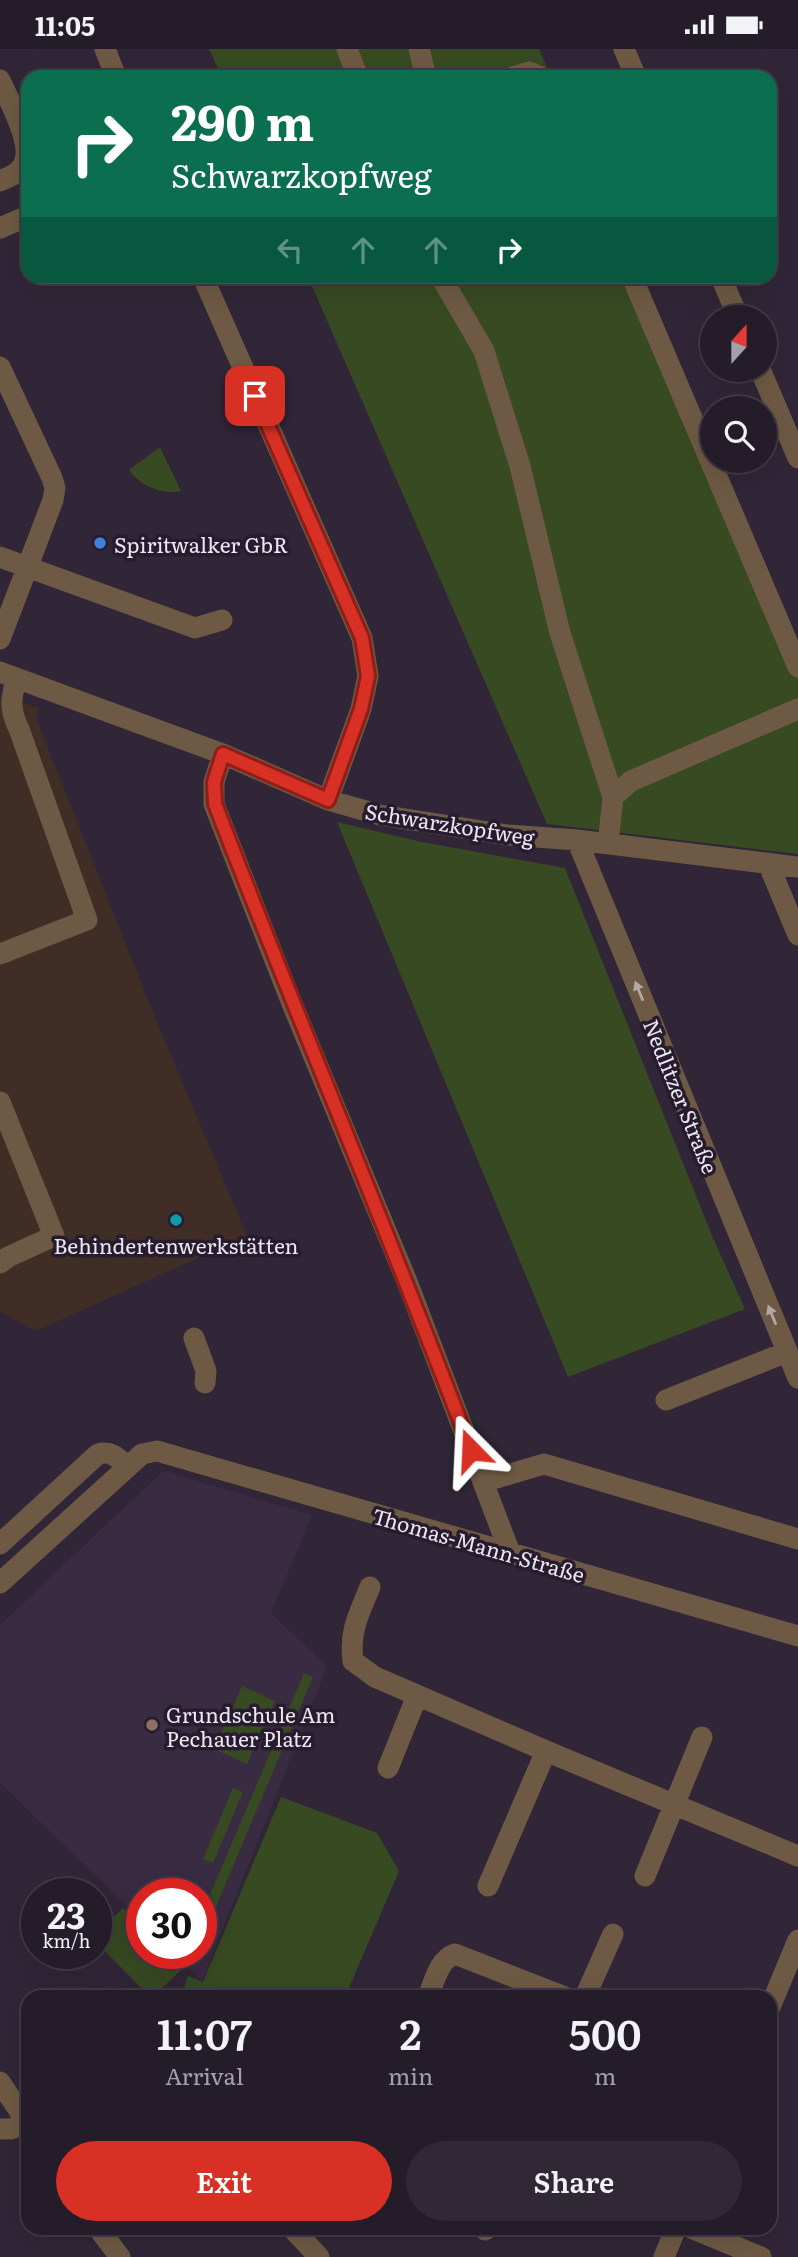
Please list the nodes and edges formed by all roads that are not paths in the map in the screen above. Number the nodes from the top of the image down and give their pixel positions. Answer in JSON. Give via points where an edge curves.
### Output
{"nodes":[{"id":1,"x":105,"y":49,"type":"edge"},
{"id":2,"x":346,"y":49,"type":"edge"},
{"id":3,"x":419,"y":49,"type":"edge"},
{"id":4,"x":624,"y":49,"type":"edge"},
{"id":5,"x":114,"y":70,"type":"edge"},
{"id":6,"x":355,"y":70,"type":"edge"},
{"id":7,"x":424,"y":70,"type":"edge"},
{"id":8,"x":633,"y":70,"type":"edge"},
{"id":9,"x":0,"y":80,"type":"edge"},
{"id":10,"x":21,"y":129,"type":"edge"},
{"id":11,"x":21,"y":167,"type":"edge"},
{"id":12,"x":0,"y":181,"type":"edge"},
{"id":13,"x":21,"y":219,"type":"edge"},
{"id":14,"x":0,"y":228,"type":"edge"},
{"id":15,"x":206,"y":284,"type":"edge"},
{"id":16,"x":445,"y":284,"type":"edge"},
{"id":17,"x":635,"y":284,"type":"edge"},
{"id":18,"x":724,"y":284,"type":"edge"},
{"id":19,"x":733,"y":305,"type":"edge"},
{"id":20,"x":0,"y":367,"type":"edge"},
{"id":21,"x":766,"y":382,"type":"edge"},
{"id":22,"x":798,"y":458,"type":"edge"},
{"id":23,"x":0,"y":557,"type":"edge"},
{"id":24,"x":28,"y":567,"type":"junction"},
{"id":25,"x":222,"y":620,"type":"dead end"},
{"id":26,"x":0,"y":639,"type":"edge"},
{"id":27,"x":798,"y":667,"type":"edge"},
{"id":28,"x":8,"y":675,"type":"edge"},
{"id":29,"x":798,"y":709,"type":"edge"},
{"id":30,"x":223,"y":754,"type":"junction"},
{"id":31,"x":613,"y":797,"type":"junction"},
{"id":32,"x":328,"y":800,"type":"junction"},
{"id":33,"x":577,"y":840,"type":"junction"},
{"id":34,"x":608,"y":844,"type":"junction"},
{"id":35,"x":768,"y":863,"type":"junction"},
{"id":36,"x":798,"y":867,"type":"edge"},
{"id":37,"x":798,"y":935,"type":"edge"},
{"id":38,"x":0,"y":954,"type":"edge"},
{"id":39,"x":0,"y":1103,"type":"edge"},
{"id":40,"x":0,"y":1263,"type":"edge"},
{"id":41,"x":194,"y":1338,"type":"dead end"},
{"id":42,"x":787,"y":1352,"type":"junction"},
{"id":43,"x":798,"y":1378,"type":"edge"},
{"id":44,"x":205,"y":1383,"type":"dead end"},
{"id":45,"x":666,"y":1400,"type":"dead end"},
{"id":46,"x":128,"y":1467,"type":"junction"},
{"id":47,"x":483,"y":1482,"type":"junction"},
{"id":48,"x":798,"y":1539,"type":"edge"},
{"id":49,"x":0,"y":1544,"type":"edge"},
{"id":50,"x":510,"y":1553,"type":"junction"},
{"id":51,"x":0,"y":1583,"type":"edge"},
{"id":52,"x":370,"y":1587,"type":"dead end"},
{"id":53,"x":798,"y":1636,"type":"edge"},
{"id":54,"x":417,"y":1696,"type":"junction"},
{"id":55,"x":702,"y":1737,"type":"dead end"},
{"id":56,"x":545,"y":1751,"type":"junction"},
{"id":57,"x":388,"y":1769,"type":"dead end"},
{"id":58,"x":674,"y":1805,"type":"junction"},
{"id":59,"x":798,"y":1856,"type":"edge"},
{"id":60,"x":645,"y":1876,"type":"dead end"},
{"id":61,"x":488,"y":1886,"type":"dead end"},
{"id":62,"x":613,"y":1934,"type":"dead end"},
{"id":63,"x":798,"y":1940,"type":"edge"},
{"id":64,"x":431,"y":1990,"type":"edge"},
{"id":65,"x":547,"y":1990,"type":"edge"},
{"id":66,"x":588,"y":1990,"type":"edge"},
{"id":67,"x":777,"y":1990,"type":"edge"},
{"id":68,"x":0,"y":2083,"type":"edge"},
{"id":69,"x":21,"y":2114,"type":"edge"},
{"id":70,"x":21,"y":2125,"type":"edge"},
{"id":71,"x":0,"y":2129,"type":"edge"},
{"id":72,"x":103,"y":2235,"type":"edge"},
{"id":73,"x":299,"y":2235,"type":"edge"},
{"id":74,"x":673,"y":2235,"type":"edge"},
{"id":75,"x":708,"y":2235,"type":"edge"},
{"id":76,"x":120,"y":2257,"type":"edge"},
{"id":77,"x":319,"y":2257,"type":"edge"},
{"id":78,"x":664,"y":2257,"type":"edge"},
{"id":79,"x":761,"y":2257,"type":"edge"}],
"edges":[{"from":1,"to":5,"type":"street"},
{"from":2,"to":6,"type":"street"},
{"from":3,"to":7,"type":"street"},
{"from":4,"to":8,"type":"street"},
{"from":9,"to":10,"type":"street"},
{"from":11,"to":12,"type":"street"},
{"from":13,"to":14,"type":"street"},
{"from":15,"to":32,"type":"street","via":[[362,638],[368,676]]},
{"from":16,"to":31,"type":"street","via":[[484,351],[520,465],[560,633]]},
{"from":17,"to":27,"type":"street"},
{"from":18,"to":19,"type":"street"},
{"from":20,"to":24,"type":"street","via":[[55,488]]},
{"from":21,"to":22,"type":"street"},
{"from":23,"to":24,"type":"street"},
{"from":24,"to":25,"type":"street","via":[[195,628]]},
{"from":24,"to":26,"type":"street"},
{"from":28,"to":30,"type":"street","name":"Schwarzkopfweg"},
{"from":28,"to":38,"type":"street","via":[[12,713],[87,920]]},
{"from":29,"to":31,"type":"street","via":[[631,781]]},
{"from":30,"to":32,"type":"street","name":"Schwarzkopfweg"},
{"from":30,"to":47,"type":"street","via":[[214,782],[215,804]]},
{"from":31,"to":34,"type":"street"},
{"from":32,"to":33,"type":"street","name":"Schwarzkopfweg","via":[[426,824]]},
{"from":33,"to":34,"type":"street","name":"Schwarzkopfweg"},
{"from":42,"to":33,"type":"street","name":"Nedlitzer Straße","one_way":true},
{"from":34,"to":35,"type":"street","name":"Schwarzkopfweg"},
{"from":35,"to":36,"type":"street","name":"Schwarzkopfweg"},
{"from":35,"to":37,"type":"street"},
{"from":39,"to":40,"type":"street","via":[[54,1236]]},
{"from":41,"to":44,"type":"street","via":[[206,1371]]},
{"from":42,"to":43,"type":"street","name":"Nedlitzer Straße"},
{"from":42,"to":45,"type":"street"},
{"from":46,"to":49,"type":"street","via":[[110,1453],[95,1456]]},
{"from":46,"to":50,"type":"street","name":"Thomas-Mann-Straße","via":[[142,1454],[161,1452]]},
{"from":46,"to":51,"type":"street"},
{"from":47,"to":48,"type":"street","via":[[544,1464]]},
{"from":47,"to":50,"type":"street"},
{"from":50,"to":53,"type":"street","name":"Thomas-Mann-Straße"},
{"from":52,"to":54,"type":"street","via":[[350,1642],[353,1661],[374,1677]]},
{"from":54,"to":56,"type":"street"},
{"from":54,"to":57,"type":"street"},
{"from":55,"to":58,"type":"street"},
{"from":56,"to":58,"type":"street"},
{"from":56,"to":61,"type":"street"},
{"from":58,"to":59,"type":"street"},
{"from":58,"to":60,"type":"street"},
{"from":62,"to":66,"type":"street"},
{"from":63,"to":67,"type":"street"},
{"from":64,"to":65,"type":"street","via":[[445,1960],[456,1954]]},
{"from":68,"to":69,"type":"street"},
{"from":70,"to":71,"type":"street"},
{"from":72,"to":76,"type":"street"},
{"from":73,"to":77,"type":"street"},
{"from":74,"to":78,"type":"street"},
{"from":75,"to":79,"type":"street"}]}
